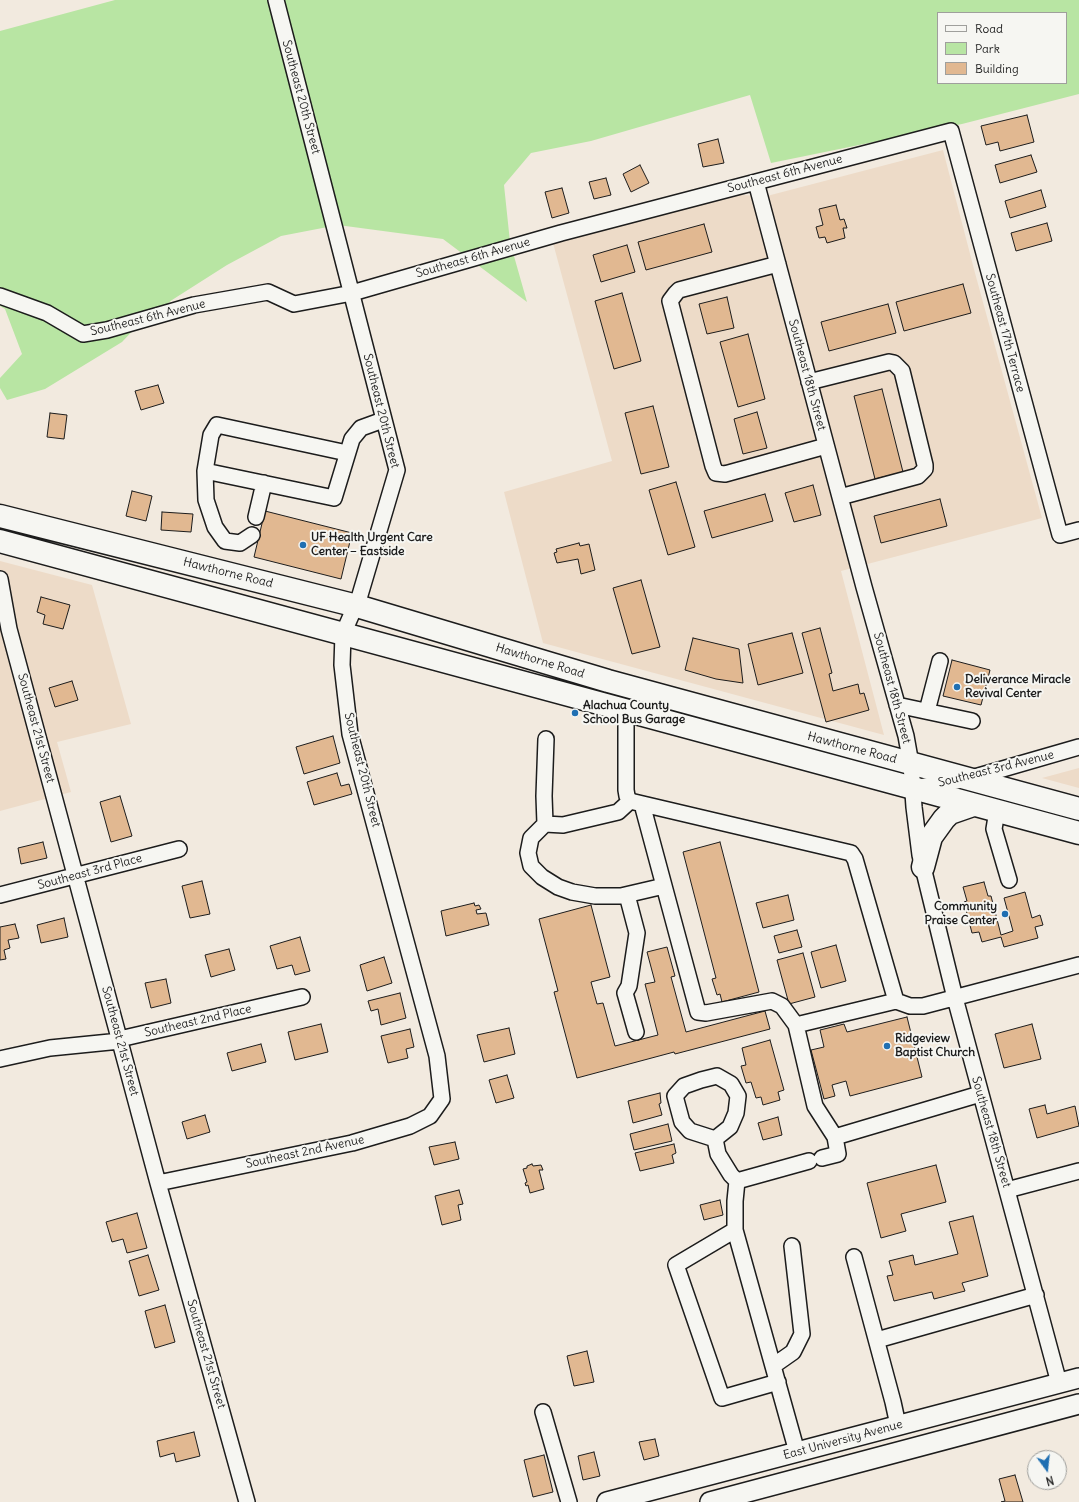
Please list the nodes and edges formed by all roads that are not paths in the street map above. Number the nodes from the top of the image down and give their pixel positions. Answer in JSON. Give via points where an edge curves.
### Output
{"nodes":[{"id":1,"x":276,"y":0,"type":"edge"},
{"id":2,"x":950,"y":131,"type":"joint"},
{"id":3,"x":756,"y":182,"type":"junction"},
{"id":4,"x":778,"y":264,"type":"junction"},
{"id":5,"x":352,"y":293,"type":"junction"},
{"id":6,"x":0,"y":296,"type":"edge"},
{"id":7,"x":809,"y":382,"type":"junction"},
{"id":8,"x":383,"y":420,"type":"junction"},
{"id":9,"x":826,"y":446,"type":"junction"},
{"id":10,"x":347,"y":453,"type":"junction"},
{"id":11,"x":205,"y":471,"type":"junction"},
{"id":12,"x":264,"y":483,"type":"junction"},
{"id":13,"x":840,"y":498,"type":"junction"},
{"id":14,"x":0,"y":516,"type":"edge"},
{"id":15,"x":256,"y":517,"type":"dead end"},
{"id":16,"x":1079,"y":530,"type":"edge"},
{"id":17,"x":252,"y":535,"type":"dead end"},
{"id":18,"x":0,"y":541,"type":"edge"},
{"id":19,"x":0,"y":579,"type":"edge"},
{"id":20,"x":357,"y":606,"type":"junction"},
{"id":21,"x":344,"y":634,"type":"junction"},
{"id":22,"x":940,"y":661,"type":"dead end"},
{"id":23,"x":897,"y":705,"type":"junction"},
{"id":24,"x":626,"y":711,"type":"junction"},
{"id":25,"x":927,"y":711,"type":"junction"},
{"id":26,"x":972,"y":721,"type":"dead end"},
{"id":27,"x":546,"y":740,"type":"dead end"},
{"id":28,"x":1079,"y":747,"type":"edge"},
{"id":29,"x":911,"y":764,"type":"junction"},
{"id":30,"x":968,"y":778,"type":"junction"},
{"id":31,"x":913,"y":788,"type":"junction"},
{"id":32,"x":636,"y":802,"type":"junction"},
{"id":33,"x":973,"y":805,"type":"junction"},
{"id":34,"x":1079,"y":809,"type":"edge"},
{"id":35,"x":997,"y":811,"type":"junction"},
{"id":36,"x":545,"y":824,"type":"junction"},
{"id":37,"x":1079,"y":834,"type":"edge"},
{"id":38,"x":179,"y":849,"type":"dead end"},
{"id":39,"x":923,"y":867,"type":"junction"},
{"id":40,"x":76,"y":875,"type":"junction"},
{"id":41,"x":1009,"y":880,"type":"dead end"},
{"id":42,"x":664,"y":886,"type":"junction"},
{"id":43,"x":0,"y":895,"type":"edge"},
{"id":44,"x":627,"y":895,"type":"junction"},
{"id":45,"x":1079,"y":965,"type":"edge"},
{"id":46,"x":302,"y":997,"type":"dead end"},
{"id":47,"x":954,"y":998,"type":"junction"},
{"id":48,"x":896,"y":1001,"type":"junction"},
{"id":49,"x":796,"y":1025,"type":"junction"},
{"id":50,"x":636,"y":1032,"type":"dead end"},
{"id":51,"x":120,"y":1040,"type":"junction"},
{"id":52,"x":0,"y":1059,"type":"edge"},
{"id":53,"x":980,"y":1094,"type":"junction"},
{"id":54,"x":441,"y":1100,"type":"joint"},
{"id":55,"x":836,"y":1137,"type":"junction"},
{"id":56,"x":715,"y":1139,"type":"junction"},
{"id":57,"x":1079,"y":1171,"type":"edge"},
{"id":58,"x":737,"y":1181,"type":"junction"},
{"id":59,"x":158,"y":1183,"type":"junction"},
{"id":60,"x":1007,"y":1190,"type":"junction"},
{"id":61,"x":735,"y":1230,"type":"junction"},
{"id":62,"x":792,"y":1246,"type":"dead end"},
{"id":63,"x":854,"y":1257,"type":"dead end"},
{"id":64,"x":1036,"y":1295,"type":"junction"},
{"id":65,"x":877,"y":1340,"type":"junction"},
{"id":66,"x":773,"y":1366,"type":"junction"},
{"id":67,"x":1079,"y":1378,"type":"edge"},
{"id":68,"x":778,"y":1382,"type":"junction"},
{"id":69,"x":1059,"y":1383,"type":"junction"},
{"id":70,"x":1079,"y":1405,"type":"edge"},
{"id":71,"x":543,"y":1412,"type":"dead end"},
{"id":72,"x":898,"y":1425,"type":"junction"},
{"id":73,"x":797,"y":1452,"type":"junction"},
{"id":74,"x":806,"y":1476,"type":"junction"},
{"id":75,"x":247,"y":1502,"type":"edge"},
{"id":76,"x":569,"y":1502,"type":"edge"},
{"id":77,"x":607,"y":1502,"type":"edge"},
{"id":78,"x":710,"y":1502,"type":"edge"}],
"edges":[{"from":1,"to":5,"type":"street","name":"Southeast 20th Street"},
{"from":2,"to":3,"type":"street","name":"Southeast 6th Avenue"},
{"from":2,"to":16,"type":"street","name":"Southeast 17th Terrace","via":[[1060,535]]},
{"from":3,"to":4,"type":"street","name":"Southeast 18th Street"},
{"from":3,"to":5,"type":"street","name":"Southeast 6th Avenue","via":[[561,233]]},
{"from":4,"to":7,"type":"street","name":"Southeast 18th Street"},
{"from":4,"to":9,"type":"street","via":[[679,290],[670,300],[713,466],[716,473],[725,474]]},
{"from":5,"to":6,"type":"street","name":"Southeast 6th Avenue","via":[[294,304],[268,292],[194,305],[107,330],[83,334],[47,313]]},
{"from":5,"to":8,"type":"street","name":"Southeast 20th Street"},
{"from":7,"to":9,"type":"street","name":"Southeast 18th Street"},
{"from":7,"to":13,"type":"street","via":[[888,362],[894,363],[902,370],[925,469],[918,476]]},
{"from":8,"to":10,"type":"street","via":[[360,428],[352,439]]},
{"from":8,"to":20,"type":"street","name":"Southeast 20th Street","via":[[397,470]]},
{"from":9,"to":13,"type":"street","name":"Southeast 18th Street"},
{"from":10,"to":11,"type":"street","via":[[217,425],[211,435]]},
{"from":10,"to":12,"type":"street","via":[[334,498]]},
{"from":11,"to":12,"type":"street"},
{"from":11,"to":17,"type":"street","via":[[206,500],[215,527],[225,541],[240,542]]},
{"from":12,"to":15,"type":"street"},
{"from":13,"to":23,"type":"street","name":"Southeast 18th Street"},
{"from":14,"to":20,"type":"highway","name":"Hawthorne Road"},
{"from":18,"to":21,"type":"highway","name":"Hawthorne Road"},
{"from":19,"to":40,"type":"street","name":"Southeast 21st Street","via":[[9,629]]},
{"from":20,"to":21,"type":"street","name":"Southeast 20th Street"},
{"from":20,"to":29,"type":"highway","name":"Hawthorne Road","via":[[608,681]]},
{"from":21,"to":24,"type":"highway","name":"Hawthorne Road"},
{"from":21,"to":54,"type":"street","name":"Southeast 20th Street","via":[[342,665],[350,734],[435,1049]]},
{"from":22,"to":25,"type":"street"},
{"from":23,"to":25,"type":"street"},
{"from":23,"to":29,"type":"street","name":"Southeast 18th Street"},
{"from":24,"to":31,"type":"highway","name":"Hawthorne Road"},
{"from":24,"to":32,"type":"street","via":[[626,790],[627,796]]},
{"from":25,"to":26,"type":"street"},
{"from":27,"to":36,"type":"street"},
{"from":28,"to":30,"type":"street","name":"Southeast 3rd Avenue"},
{"from":29,"to":30,"type":"highway","name":"Hawthorne Road"},
{"from":29,"to":31,"type":"street","name":"Southeast 18th Street"},
{"from":30,"to":31,"type":"street","name":"Southeast 3rd Avenue"},
{"from":30,"to":34,"type":"highway","name":"Hawthorne Road"},
{"from":31,"to":33,"type":"highway","name":"Hawthorne Road"},
{"from":31,"to":39,"type":"street","name":"Southeast 18th Street"},
{"from":32,"to":36,"type":"street","via":[[614,814],[563,825]]},
{"from":32,"to":42,"type":"street"},
{"from":32,"to":48,"type":"street","via":[[851,853],[855,859]]},
{"from":33,"to":35,"type":"highway","name":"Hawthorne Road"},
{"from":33,"to":39,"type":"highway","via":[[950,813],[944,819],[931,837]]},
{"from":35,"to":37,"type":"highway","name":"Hawthorne Road"},
{"from":35,"to":41,"type":"street","via":[[994,829]]},
{"from":36,"to":44,"type":"street","via":[[531,838],[528,853],[532,866],[542,877],[572,892],[595,896]]},
{"from":38,"to":40,"type":"street","name":"Southeast 3rd Place"},
{"from":39,"to":47,"type":"street","name":"Southeast 18th Street"},
{"from":40,"to":43,"type":"street","name":"Southeast 3rd Place"},
{"from":40,"to":51,"type":"street","name":"Southeast 21st Street"},
{"from":42,"to":44,"type":"street"},
{"from":42,"to":49,"type":"street","via":[[698,1012],[706,1013],[772,1001],[782,1006]]},
{"from":44,"to":50,"type":"street","via":[[637,933],[629,986],[625,993]]},
{"from":45,"to":47,"type":"street"},
{"from":46,"to":51,"type":"street","name":"Southeast 2nd Place"},
{"from":47,"to":48,"type":"street","via":[[923,1006],[910,1006]]},
{"from":47,"to":53,"type":"street","name":"Southeast 18th Street"},
{"from":48,"to":49,"type":"street"},
{"from":49,"to":55,"type":"street","via":[[815,1106]]},
{"from":51,"to":52,"type":"street","name":"Southeast 2nd Place","via":[[50,1048]]},
{"from":51,"to":59,"type":"street","name":"Southeast 21st Street"},
{"from":53,"to":55,"type":"street"},
{"from":53,"to":60,"type":"street","name":"Southeast 18th Street"},
{"from":54,"to":59,"type":"street","name":"Southeast 2nd Avenue","via":[[430,1116],[402,1128],[352,1143]]},
{"from":55,"to":58,"type":"street","via":[[838,1154]]},
{"from":56,"to":56,"type":"street","via":[[690,1131],[682,1122],[674,1096],[684,1086],[717,1076],[731,1084],[738,1096],[736,1113],[730,1127]]},
{"from":56,"to":58,"type":"street","via":[[718,1154],[730,1175]]},
{"from":57,"to":60,"type":"street"},
{"from":58,"to":61,"type":"street"},
{"from":59,"to":75,"type":"street","name":"Southeast 21st Street"},
{"from":60,"to":64,"type":"street","name":"Southeast 18th Street"},
{"from":61,"to":66,"type":"street"},
{"from":61,"to":68,"type":"street","via":[[676,1265],[722,1398]]},
{"from":62,"to":66,"type":"street","via":[[802,1334],[793,1352]]},
{"from":63,"to":65,"type":"street"},
{"from":64,"to":65,"type":"street"},
{"from":64,"to":69,"type":"street","name":"Southeast 18th Street"},
{"from":65,"to":72,"type":"street"},
{"from":66,"to":68,"type":"street"},
{"from":67,"to":69,"type":"main road","name":"East University Avenue"},
{"from":68,"to":73,"type":"street"},
{"from":69,"to":70,"type":"main road"},
{"from":69,"to":72,"type":"main road","name":"East University Avenue"},
{"from":70,"to":74,"type":"main road"},
{"from":71,"to":76,"type":"street"},
{"from":72,"to":73,"type":"main road","name":"East University Avenue"},
{"from":73,"to":74,"type":"main road"},
{"from":73,"to":77,"type":"main road","name":"East University Avenue"},
{"from":74,"to":78,"type":"main road"}]}
